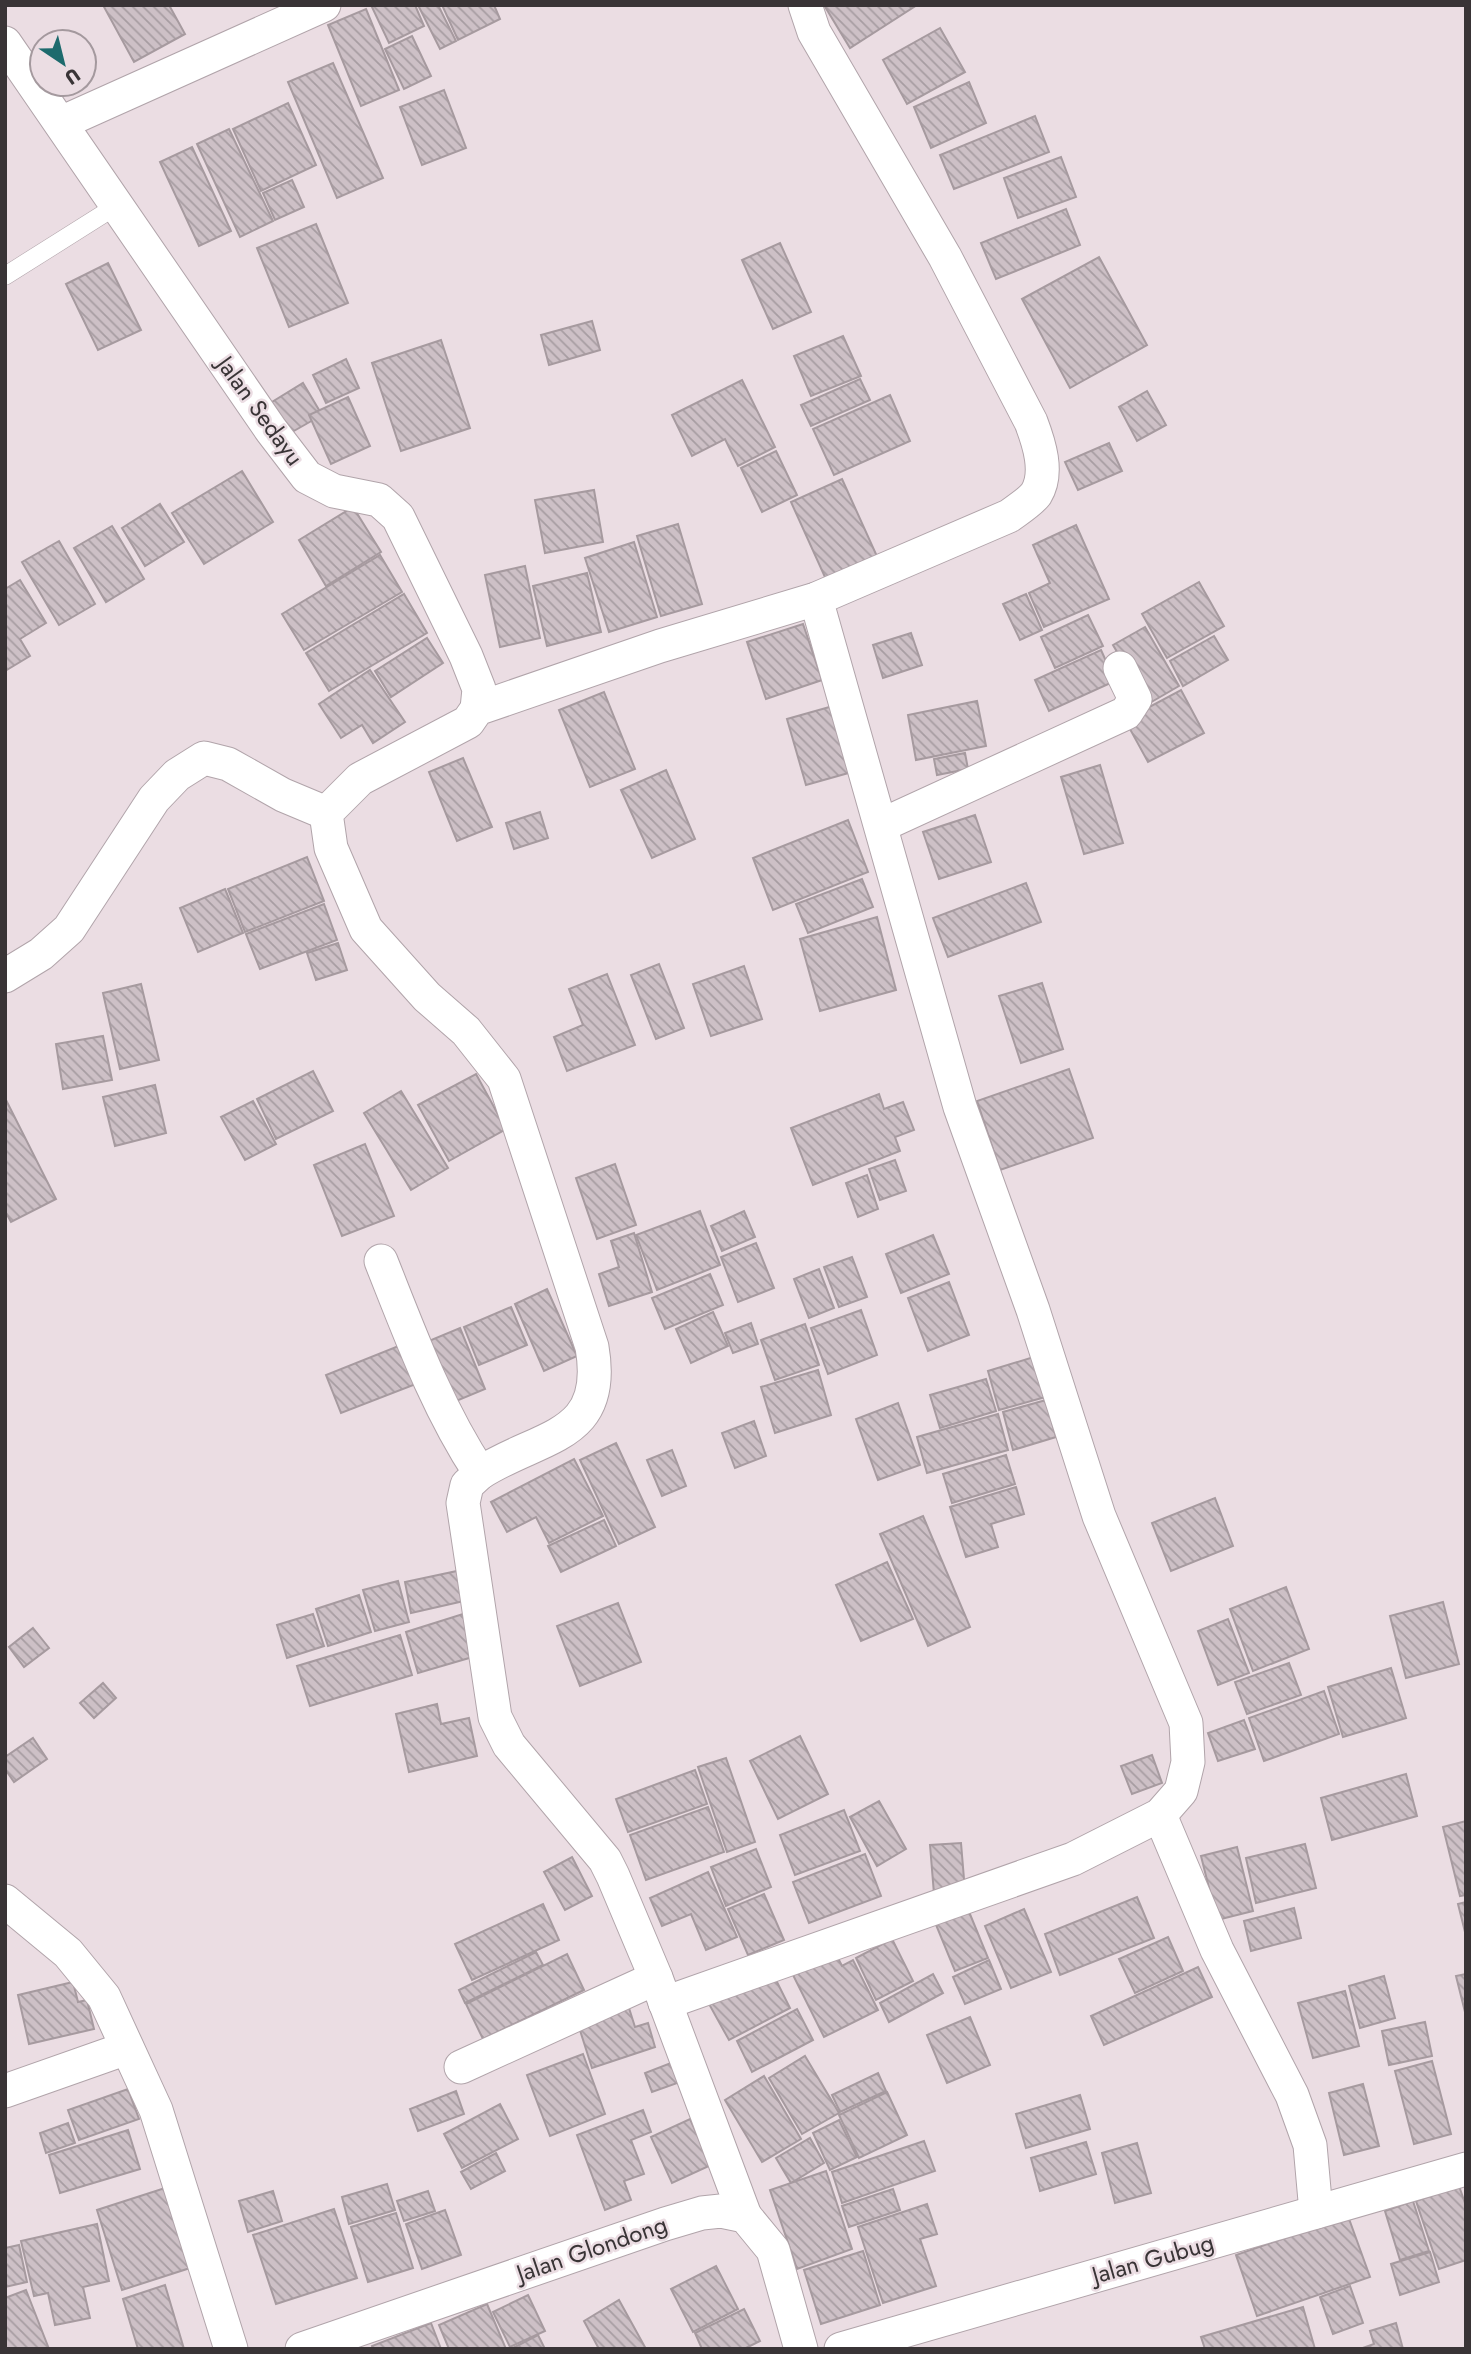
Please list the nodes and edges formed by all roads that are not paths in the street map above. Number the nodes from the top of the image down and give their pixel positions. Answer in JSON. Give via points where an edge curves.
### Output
{"nodes":[{"id":1,"x":324,"y":5,"type":"edge"},
{"id":2,"x":805,"y":5,"type":"edge"},
{"id":3,"x":5,"y":43,"type":"edge"},
{"id":4,"x":61,"y":123,"type":"junction"},
{"id":5,"x":116,"y":206,"type":"junction"},
{"id":6,"x":5,"y":276,"type":"edge"},
{"id":7,"x":816,"y":600,"type":"junction"},
{"id":8,"x":1120,"y":668,"type":"dead end"},
{"id":9,"x":477,"y":709,"type":"junction"},
{"id":10,"x":326,"y":813,"type":"junction"},
{"id":11,"x":883,"y":825,"type":"junction"},
{"id":12,"x":5,"y":976,"type":"edge"},
{"id":13,"x":381,"y":1261,"type":"dead end"},
{"id":14,"x":480,"y":1474,"type":"junction"},
{"id":15,"x":1160,"y":1815,"type":"junction"},
{"id":16,"x":5,"y":1901,"type":"edge"},
{"id":17,"x":661,"y":1990,"type":"junction"},
{"id":18,"x":128,"y":2048,"type":"junction"},
{"id":19,"x":461,"y":2067,"type":"dead end"},
{"id":20,"x":5,"y":2091,"type":"edge"},
{"id":21,"x":1466,"y":2169,"type":"edge"},
{"id":22,"x":1316,"y":2212,"type":"junction"},
{"id":23,"x":745,"y":2216,"type":"junction"},
{"id":24,"x":231,"y":2349,"type":"edge"},
{"id":25,"x":302,"y":2349,"type":"edge"},
{"id":26,"x":801,"y":2349,"type":"edge"},
{"id":27,"x":841,"y":2349,"type":"edge"}],
"edges":[{"from":1,"to":4,"type":"street"},
{"from":2,"to":7,"type":"street","via":[[814,32],[945,257],[1031,422],[1040,446],[1042,476],[1035,495],[1009,516]]},
{"from":3,"to":4,"type":"street","name":"Jalan Sedayu"},
{"from":4,"to":5,"type":"street","name":"Jalan Sedayu"},
{"from":5,"to":6,"type":"lane"},
{"from":5,"to":9,"type":"street","name":"Jalan Sedayu","via":[[307,477],[334,491],[379,500],[398,517],[466,656],[479,689]]},
{"from":7,"to":9,"type":"street","via":[[660,646]]},
{"from":7,"to":11,"type":"street"},
{"from":8,"to":11,"type":"street","via":[[1135,699],[1126,713]]},
{"from":9,"to":10,"type":"street","via":[[458,728],[360,779]]},
{"from":10,"to":12,"type":"street","via":[[228,764],[204,758],[177,775],[154,799],[69,929],[41,954]]},
{"from":10,"to":14,"type":"street","via":[[331,848],[366,929],[427,997],[466,1031],[504,1079],[592,1347],[597,1375],[586,1413],[573,1426]]},
{"from":11,"to":15,"type":"street","via":[[960,1107],[1033,1310],[1099,1516],[1186,1723],[1188,1762],[1181,1791]]},
{"from":13,"to":14,"type":"street","via":[[424,1369],[456,1437]]},
{"from":14,"to":17,"type":"street","via":[[467,1485],[463,1503],[495,1717],[509,1745],[605,1860]]},
{"from":15,"to":17,"type":"street","via":[[1073,1859]]},
{"from":15,"to":22,"type":"street","via":[[1217,1950],[1292,2095],[1310,2145]]},
{"from":16,"to":18,"type":"street","via":[[77,1964],[104,1997]]},
{"from":17,"to":19,"type":"street"},
{"from":17,"to":23,"type":"street"},
{"from":18,"to":20,"type":"street"},
{"from":18,"to":24,"type":"street","via":[[156,2110]]},
{"from":21,"to":22,"type":"street","name":"Jalan Gubug"},
{"from":22,"to":27,"type":"street","name":"Jalan Gubug"},
{"from":23,"to":25,"type":"street","name":"Jalan Glondong","via":[[702,2213]]},
{"from":23,"to":26,"type":"street","via":[[773,2250]]}]}
